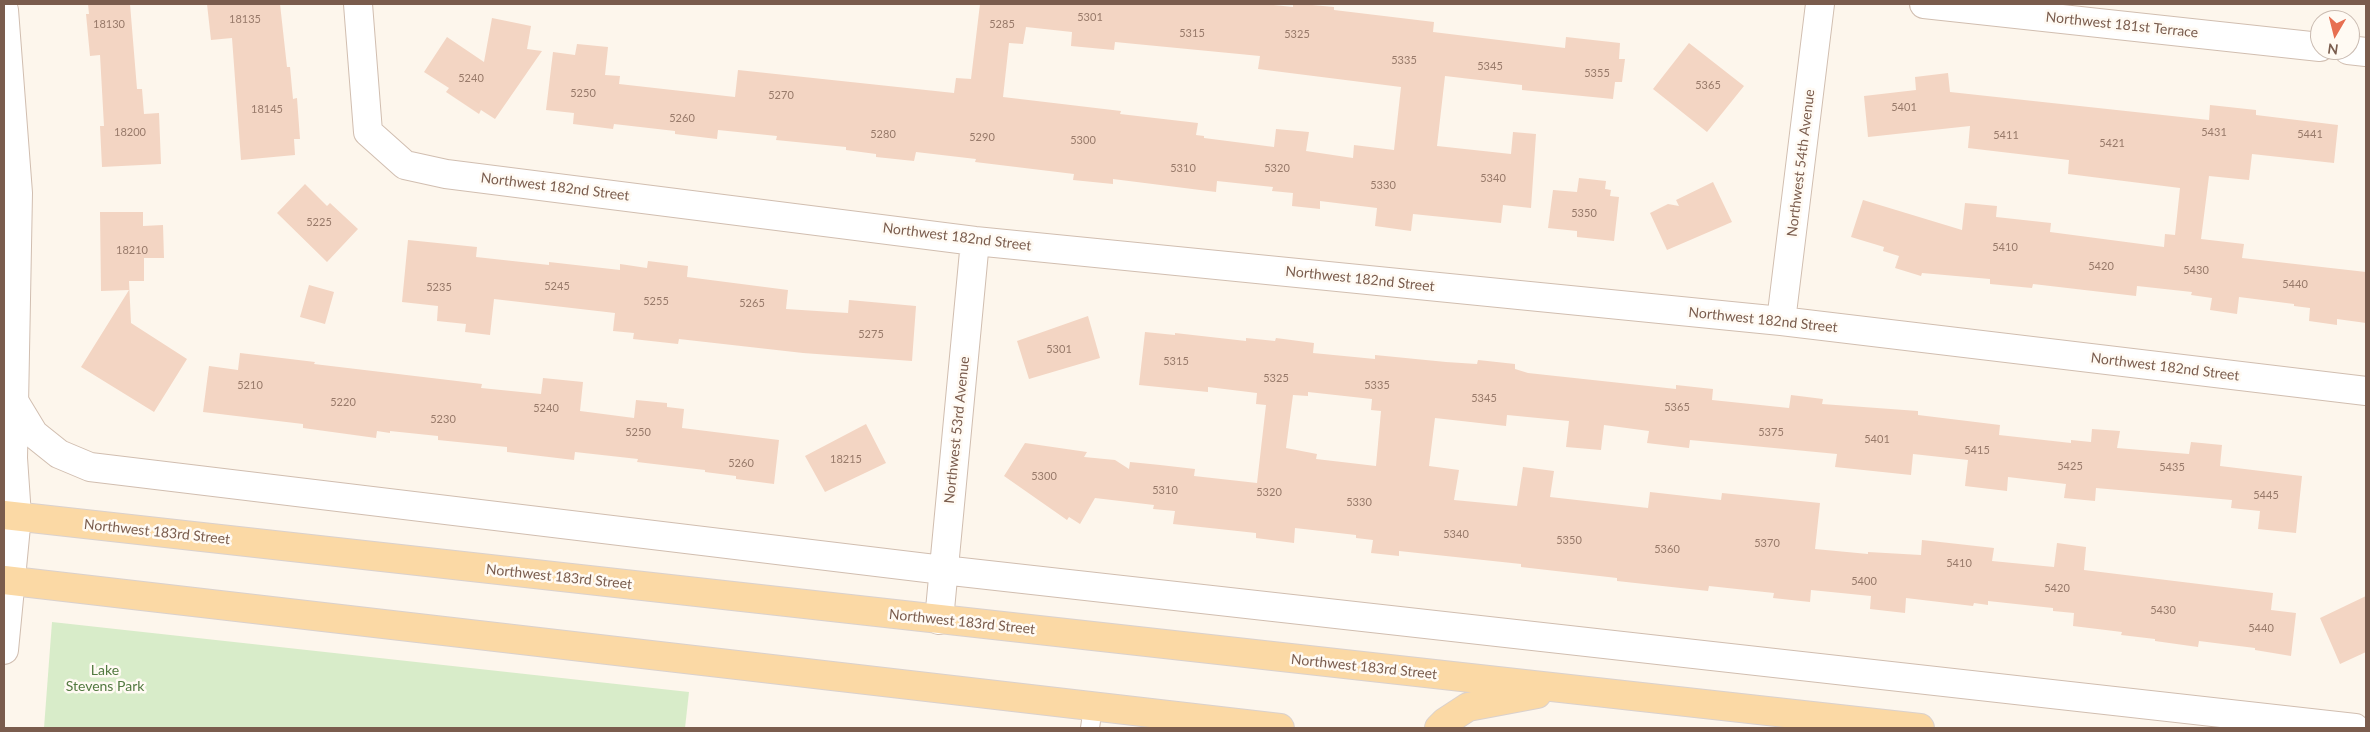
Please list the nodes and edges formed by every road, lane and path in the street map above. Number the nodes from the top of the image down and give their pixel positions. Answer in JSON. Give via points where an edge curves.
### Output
{"nodes":[{"id":1,"x":358,"y":4,"type":"edge"},
{"id":2,"x":1820,"y":4,"type":"edge"},
{"id":3,"x":1924,"y":4,"type":"edge"},
{"id":4,"x":4,"y":10,"type":"edge"},
{"id":5,"x":2310,"y":46,"type":"edge"},
{"id":6,"x":975,"y":240,"type":"junction"},
{"id":7,"x":1781,"y":321,"type":"junction"},
{"id":8,"x":2366,"y":391,"type":"edge"},
{"id":9,"x":14,"y":401,"type":"junction"},
{"id":10,"x":8,"y":458,"type":"edge"},
{"id":11,"x":10,"y":515,"type":"edge"},
{"id":12,"x":943,"y":570,"type":"junction"},
{"id":13,"x":7,"y":581,"type":"edge"},
{"id":14,"x":939,"y":620,"type":"junction"},
{"id":15,"x":4,"y":632,"type":"edge"},
{"id":16,"x":1565,"y":689,"type":"junction"},
{"id":17,"x":1091,"y":718,"type":"edge"},
{"id":18,"x":1280,"y":728,"type":"edge"},
{"id":19,"x":1439,"y":728,"type":"edge"},
{"id":20,"x":1920,"y":728,"type":"edge"},
{"id":21,"x":2355,"y":728,"type":"edge"}],
"edges":[{"from":1,"to":6,"type":"street","name":"Northwest 182nd Street","via":[[368,132],[405,165],[446,174]]},
{"from":2,"to":7,"type":"street","name":"Northwest 54th Avenue"},
{"from":3,"to":5,"type":"street","name":"Northwest 181st Terrace"},
{"from":4,"to":9,"type":"street","via":[[18,193]]},
{"from":6,"to":7,"type":"street","name":"Northwest 182nd Street"},
{"from":6,"to":12,"type":"street","name":"Northwest 53rd Avenue"},
{"from":7,"to":8,"type":"street","name":"Northwest 182nd Street"},
{"from":9,"to":10,"type":"street"},
{"from":9,"to":12,"type":"street","via":[[34,434],[59,454],[90,467]]},
{"from":10,"to":11,"type":"street"},
{"from":11,"to":13,"type":"street"},
{"from":11,"to":14,"type":"main road","name":"Northwest 183rd Street"},
{"from":12,"to":14,"type":"street","name":"Northwest 53rd Avenue"},
{"from":12,"to":21,"type":"street"},
{"from":13,"to":15,"type":"street"},
{"from":13,"to":17,"type":"main road"},
{"from":14,"to":16,"type":"main road","name":"Northwest 183rd Street"},
{"from":16,"to":19,"type":"main road","via":[[1468,707]]},
{"from":16,"to":20,"type":"main road","name":"Northwest 183rd Street"},
{"from":17,"to":18,"type":"main road"}]}
